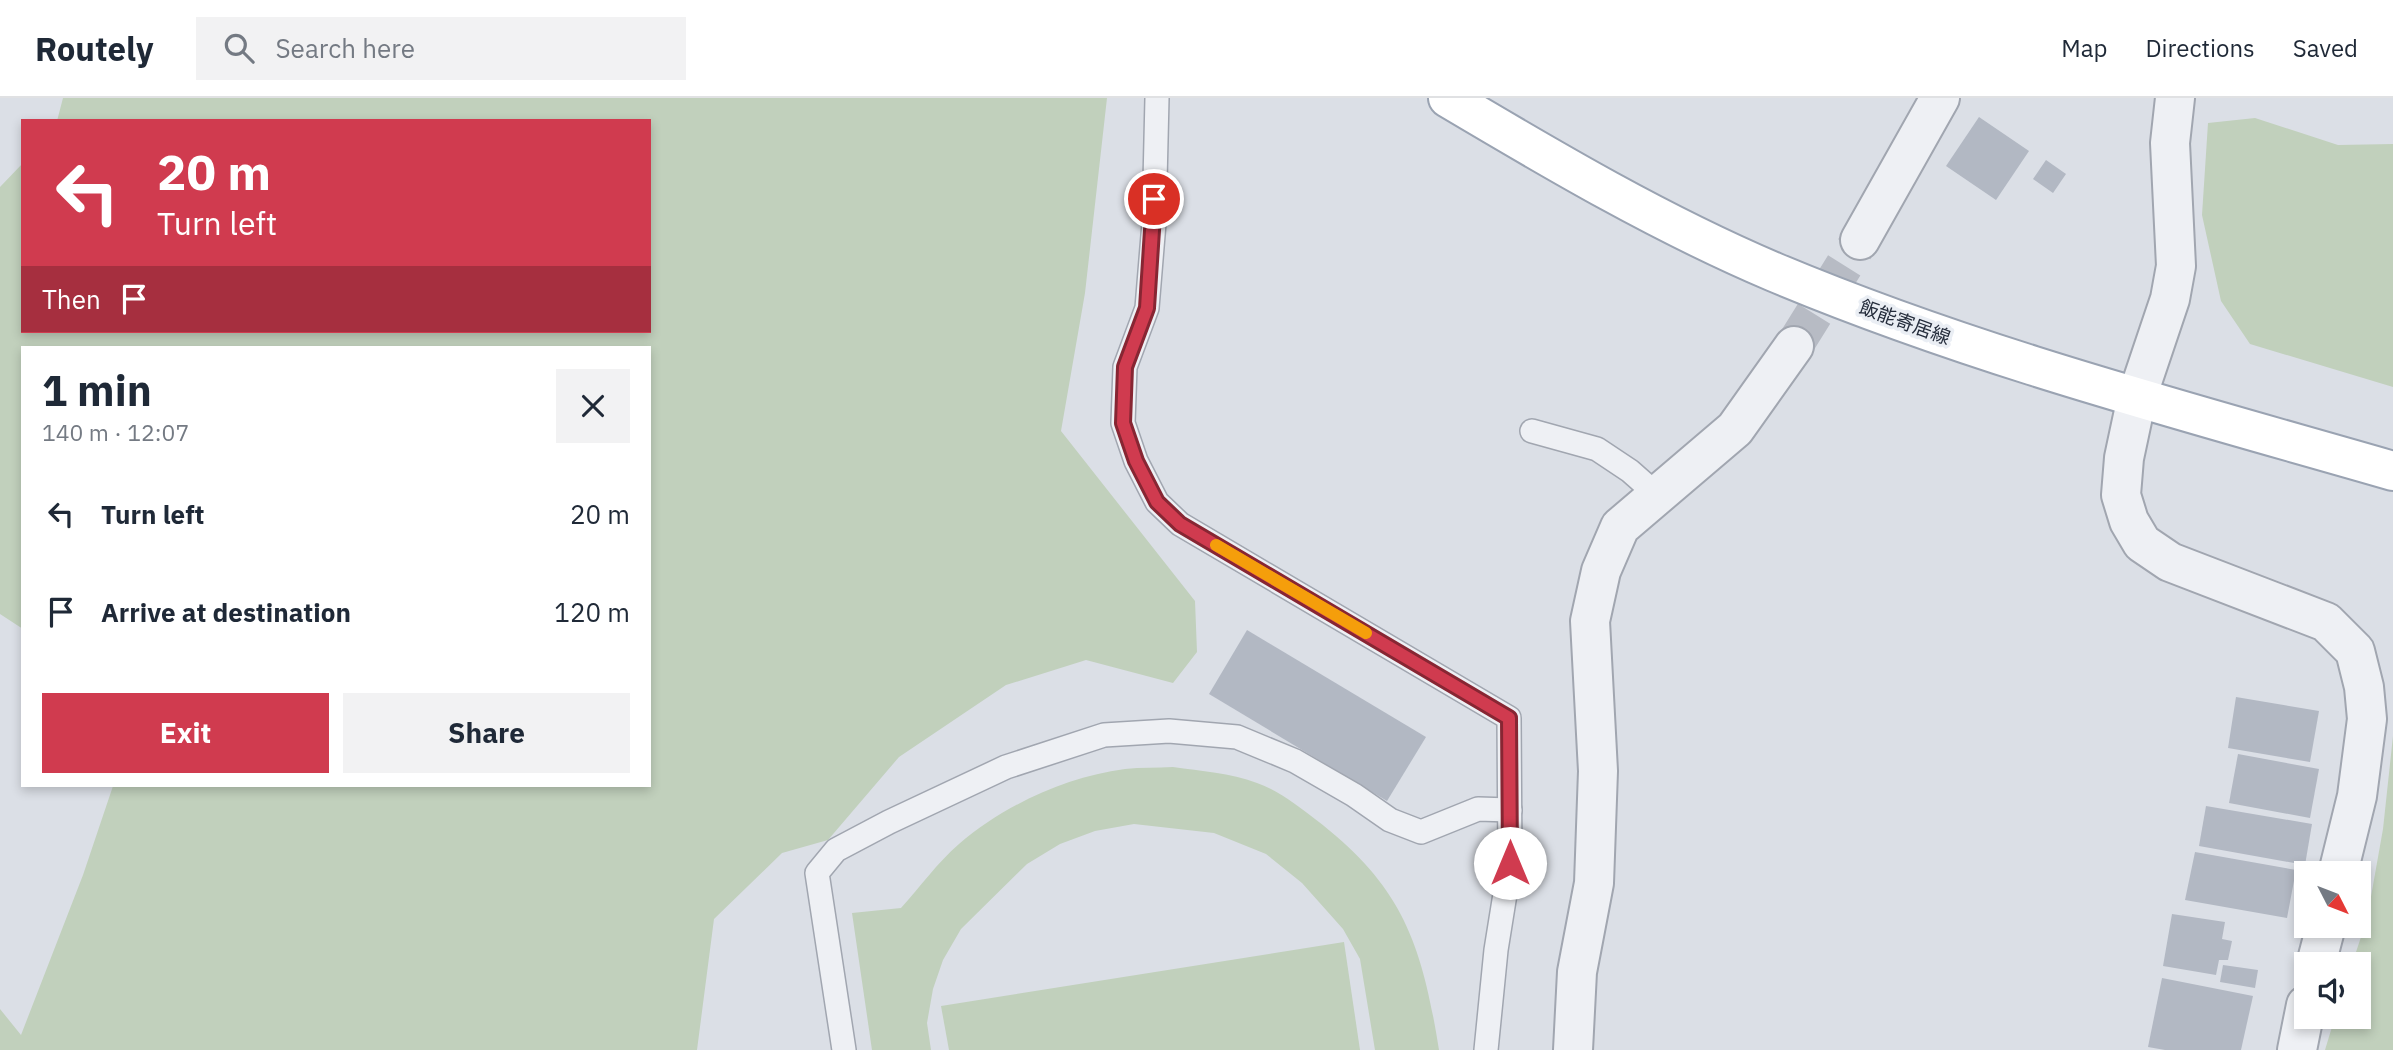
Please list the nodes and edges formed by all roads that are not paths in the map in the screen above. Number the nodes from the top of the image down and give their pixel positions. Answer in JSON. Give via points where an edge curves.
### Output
{"nodes":[{"id":1,"x":1157,"y":98,"type":"edge"},
{"id":2,"x":1448,"y":98,"type":"edge"},
{"id":3,"x":1940,"y":98,"type":"edge"},
{"id":4,"x":2175,"y":98,"type":"edge"},
{"id":5,"x":1860,"y":240,"type":"tunnel mouth"},
{"id":6,"x":1794,"y":346,"type":"tunnel mouth"},
{"id":7,"x":2137,"y":397,"type":"junction"},
{"id":8,"x":1532,"y":431,"type":"dead end"},
{"id":9,"x":2393,"y":471,"type":"edge"},
{"id":10,"x":1656,"y":495,"type":"junction"},
{"id":11,"x":1510,"y":810,"type":"junction"},
{"id":12,"x":2341,"y":861,"type":"edge"},
{"id":13,"x":2301,"y":1029,"type":"edge"},
{"id":14,"x":844,"y":1050,"type":"edge"},
{"id":15,"x":1486,"y":1050,"type":"edge"},
{"id":16,"x":1573,"y":1050,"type":"edge"},
{"id":17,"x":2297,"y":1050,"type":"edge"}],
"edges":[{"from":1,"to":11,"type":"lane","via":[[1147,308],[1125,367],[1123,423],[1136,461],[1157,502],[1180,524],[1509,718]]},
{"from":2,"to":7,"type":"main road","name":"飯能寄居線","via":[[1557,163],[1772,271],[1921,330]]},
{"from":3,"to":5,"type":"street"},
{"from":4,"to":7,"type":"street","via":[[2170,143],[2176,266],[2170,299]]},
{"from":6,"to":10,"type":"street","via":[[1735,429]]},
{"from":7,"to":9,"type":"main road","name":"飯能寄居線"},
{"from":7,"to":12,"type":"street","via":[[2121,495],[2142,543],[2170,562],[2326,622],[2355,651],[2367,719],[2357,796]]},
{"from":8,"to":10,"type":"lane","via":[[1597,449]]},
{"from":10,"to":16,"type":"street","via":[[1620,527],[1601,571],[1590,621],[1598,771],[1594,883],[1577,972]]},
{"from":11,"to":14,"type":"lane","via":[[1478,809],[1421,832],[1390,820],[1295,761],[1237,737],[1168,730],[1104,735],[1006,767],[836,850],[817,873]]},
{"from":11,"to":15,"type":"lane","via":[[1510,863]]},
{"from":13,"to":17,"type":"street"}]}
